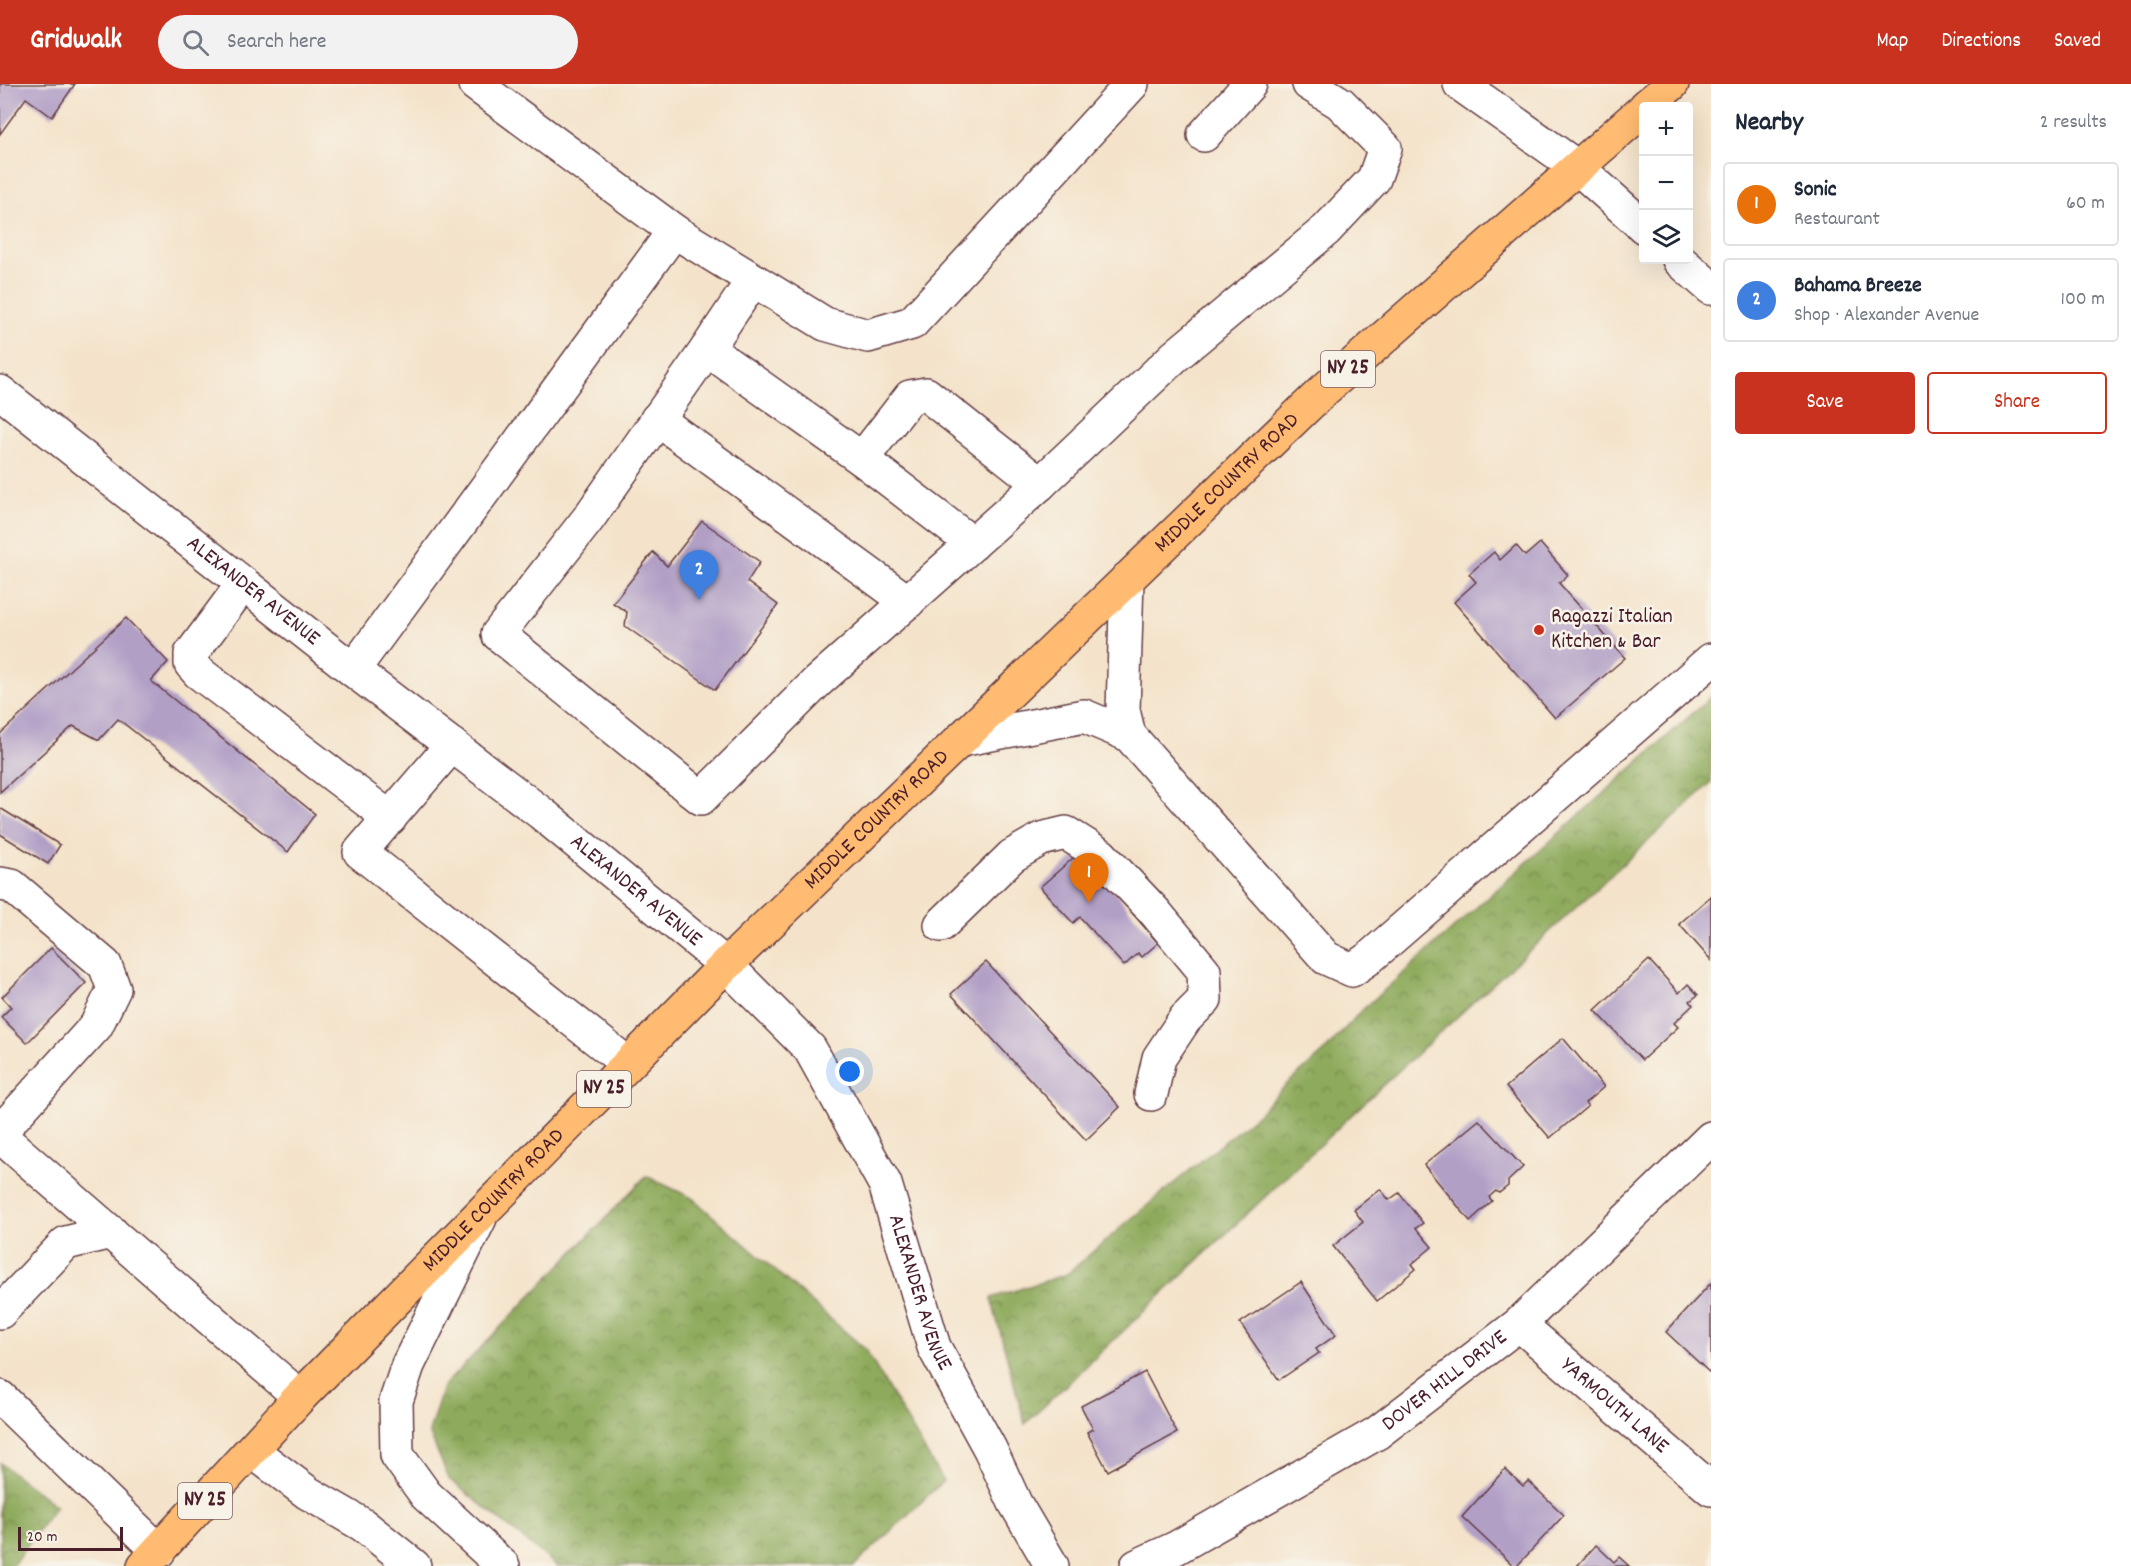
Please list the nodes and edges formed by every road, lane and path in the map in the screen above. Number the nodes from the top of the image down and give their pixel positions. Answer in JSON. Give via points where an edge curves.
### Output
{"nodes":[{"id":1,"x":476,"y":84,"type":"edge"},
{"id":2,"x":1132,"y":84,"type":"edge"},
{"id":3,"x":1250,"y":84,"type":"edge"},
{"id":4,"x":1309,"y":84,"type":"edge"},
{"id":5,"x":1460,"y":84,"type":"edge"},
{"id":6,"x":1672,"y":84,"type":"edge"},
{"id":7,"x":1652,"y":102,"type":"edge"},
{"id":8,"x":1639,"y":113,"type":"edge"},
{"id":9,"x":1204,"y":135,"type":"dead end"},
{"id":10,"x":1577,"y":167,"type":"junction"},
{"id":11,"x":1639,"y":223,"type":"edge"},
{"id":12,"x":674,"y":231,"type":"junction"},
{"id":13,"x":1684,"y":264,"type":"edge"},
{"id":14,"x":753,"y":279,"type":"junction"},
{"id":15,"x":1711,"y":288,"type":"edge"},
{"id":16,"x":707,"y":349,"type":"junction"},
{"id":17,"x":0,"y":392,"type":"edge"},
{"id":18,"x":657,"y":419,"type":"junction"},
{"id":19,"x":862,"y":459,"type":"junction"},
{"id":20,"x":1040,"y":484,"type":"junction"},
{"id":21,"x":973,"y":544,"type":"junction"},
{"id":22,"x":1127,"y":579,"type":"junction"},
{"id":23,"x":243,"y":584,"type":"junction"},
{"id":24,"x":908,"y":602,"type":"junction"},
{"id":25,"x":1711,"y":660,"type":"edge"},
{"id":26,"x":353,"y":670,"type":"junction"},
{"id":27,"x":1129,"y":735,"type":"junction"},
{"id":28,"x":960,"y":740,"type":"junction"},
{"id":29,"x":452,"y":745,"type":"junction"},
{"id":30,"x":390,"y":818,"type":"junction"},
{"id":31,"x":0,"y":884,"type":"edge"},
{"id":32,"x":941,"y":925,"type":"dead end"},
{"id":33,"x":726,"y":965,"type":"junction"},
{"id":34,"x":628,"y":1064,"type":"junction"},
{"id":35,"x":1151,"y":1094,"type":"dead end"},
{"id":36,"x":0,"y":1134,"type":"edge"},
{"id":37,"x":1711,"y":1138,"type":"edge"},
{"id":38,"x":482,"y":1213,"type":"junction"},
{"id":39,"x":111,"y":1232,"type":"junction"},
{"id":40,"x":0,"y":1312,"type":"edge"},
{"id":41,"x":1519,"y":1324,"type":"junction"},
{"id":42,"x":0,"y":1397,"type":"edge"},
{"id":43,"x":300,"y":1397,"type":"junction"},
{"id":44,"x":252,"y":1451,"type":"junction"},
{"id":45,"x":1711,"y":1489,"type":"edge"},
{"id":46,"x":152,"y":1558,"type":"edge"},
{"id":47,"x":414,"y":1566,"type":"edge"},
{"id":48,"x":503,"y":1566,"type":"edge"},
{"id":49,"x":1052,"y":1566,"type":"edge"},
{"id":50,"x":1137,"y":1566,"type":"edge"}],
"edges":[{"from":1,"to":12,"type":"street"},
{"from":2,"to":14,"type":"street","via":[[912,323],[868,336],[825,324]]},
{"from":3,"to":9,"type":"street"},
{"from":4,"to":20,"type":"street","via":[[1340,103],[1385,148],[1374,179],[1326,230],[1174,357]]},
{"from":5,"to":10,"type":"street"},
{"from":6,"to":7,"type":"main road","name":"MIDDLE COUNTRY ROAD","number":"NY 25"},
{"from":8,"to":10,"type":"main road","name":"MIDDLE COUNTRY ROAD","number":"NY 25"},
{"from":10,"to":11,"type":"street"},
{"from":10,"to":22,"type":"main road","name":"MIDDLE COUNTRY ROAD","number":"NY 25","via":[[1323,391]]},
{"from":12,"to":14,"type":"street"},
{"from":12,"to":26,"type":"street"},
{"from":13,"to":15,"type":"street"},
{"from":14,"to":16,"type":"street"},
{"from":16,"to":18,"type":"street"},
{"from":16,"to":19,"type":"street"},
{"from":17,"to":23,"type":"street","name":"ALEXANDER AVENUE"},
{"from":18,"to":24,"type":"street"},
{"from":18,"to":24,"type":"street","via":[[588,519],[498,634],[701,798],[817,682]]},
{"from":19,"to":20,"type":"street","via":[[910,397],[926,394]]},
{"from":19,"to":21,"type":"street"},
{"from":20,"to":21,"type":"street"},
{"from":21,"to":24,"type":"street"},
{"from":22,"to":27,"type":"street","via":[[1123,710]]},
{"from":22,"to":28,"type":"main road","name":"MIDDLE COUNTRY ROAD","number":"NY 25"},
{"from":23,"to":26,"type":"street","name":"ALEXANDER AVENUE"},
{"from":23,"to":30,"type":"street","via":[[191,654],[191,664]]},
{"from":25,"to":27,"type":"street","via":[[1352,970],[1326,958]]},
{"from":26,"to":29,"type":"street","name":"ALEXANDER AVENUE"},
{"from":27,"to":28,"type":"street","via":[[1084,716]]},
{"from":28,"to":33,"type":"main road","name":"MIDDLE COUNTRY ROAD","number":"NY 25"},
{"from":29,"to":30,"type":"street"},
{"from":29,"to":33,"type":"street","name":"ALEXANDER AVENUE"},
{"from":30,"to":34,"type":"street","via":[[360,852]]},
{"from":31,"to":36,"type":"street","via":[[12,886],[105,965],[114,989],[96,1026]]},
{"from":32,"to":35,"type":"street","via":[[1012,856],[1041,839],[1066,832],[1101,855],[1204,971],[1205,999],[1185,1019],[1160,1058]]},
{"from":33,"to":34,"type":"main road","name":"MIDDLE COUNTRY ROAD","number":"NY 25"},
{"from":33,"to":49,"type":"street","name":"ALEXANDER AVENUE","via":[[810,1049],[885,1184],[934,1347]]},
{"from":34,"to":38,"type":"main road","name":"MIDDLE COUNTRY ROAD","number":"NY 25"},
{"from":36,"to":39,"type":"street"},
{"from":37,"to":41,"type":"street","name":"DOVER HILL DRIVE"},
{"from":38,"to":43,"type":"main road","name":"MIDDLE COUNTRY ROAD","number":"NY 25"},
{"from":38,"to":48,"type":"street","via":[[408,1365],[396,1401],[398,1455],[426,1495]]},
{"from":39,"to":40,"type":"street","via":[[66,1243]]},
{"from":39,"to":43,"type":"street"},
{"from":41,"to":45,"type":"street","name":"YARMOUTH LANE"},
{"from":41,"to":50,"type":"street","name":"DOVER HILL DRIVE","via":[[1377,1433],[1176,1548]]},
{"from":42,"to":46,"type":"street"},
{"from":43,"to":44,"type":"main road","name":"MIDDLE COUNTRY ROAD","number":"NY 25"},
{"from":44,"to":46,"type":"main road","name":"MIDDLE COUNTRY ROAD","number":"NY 25"},
{"from":44,"to":47,"type":"street","via":[[308,1493],[363,1525]]}]}
